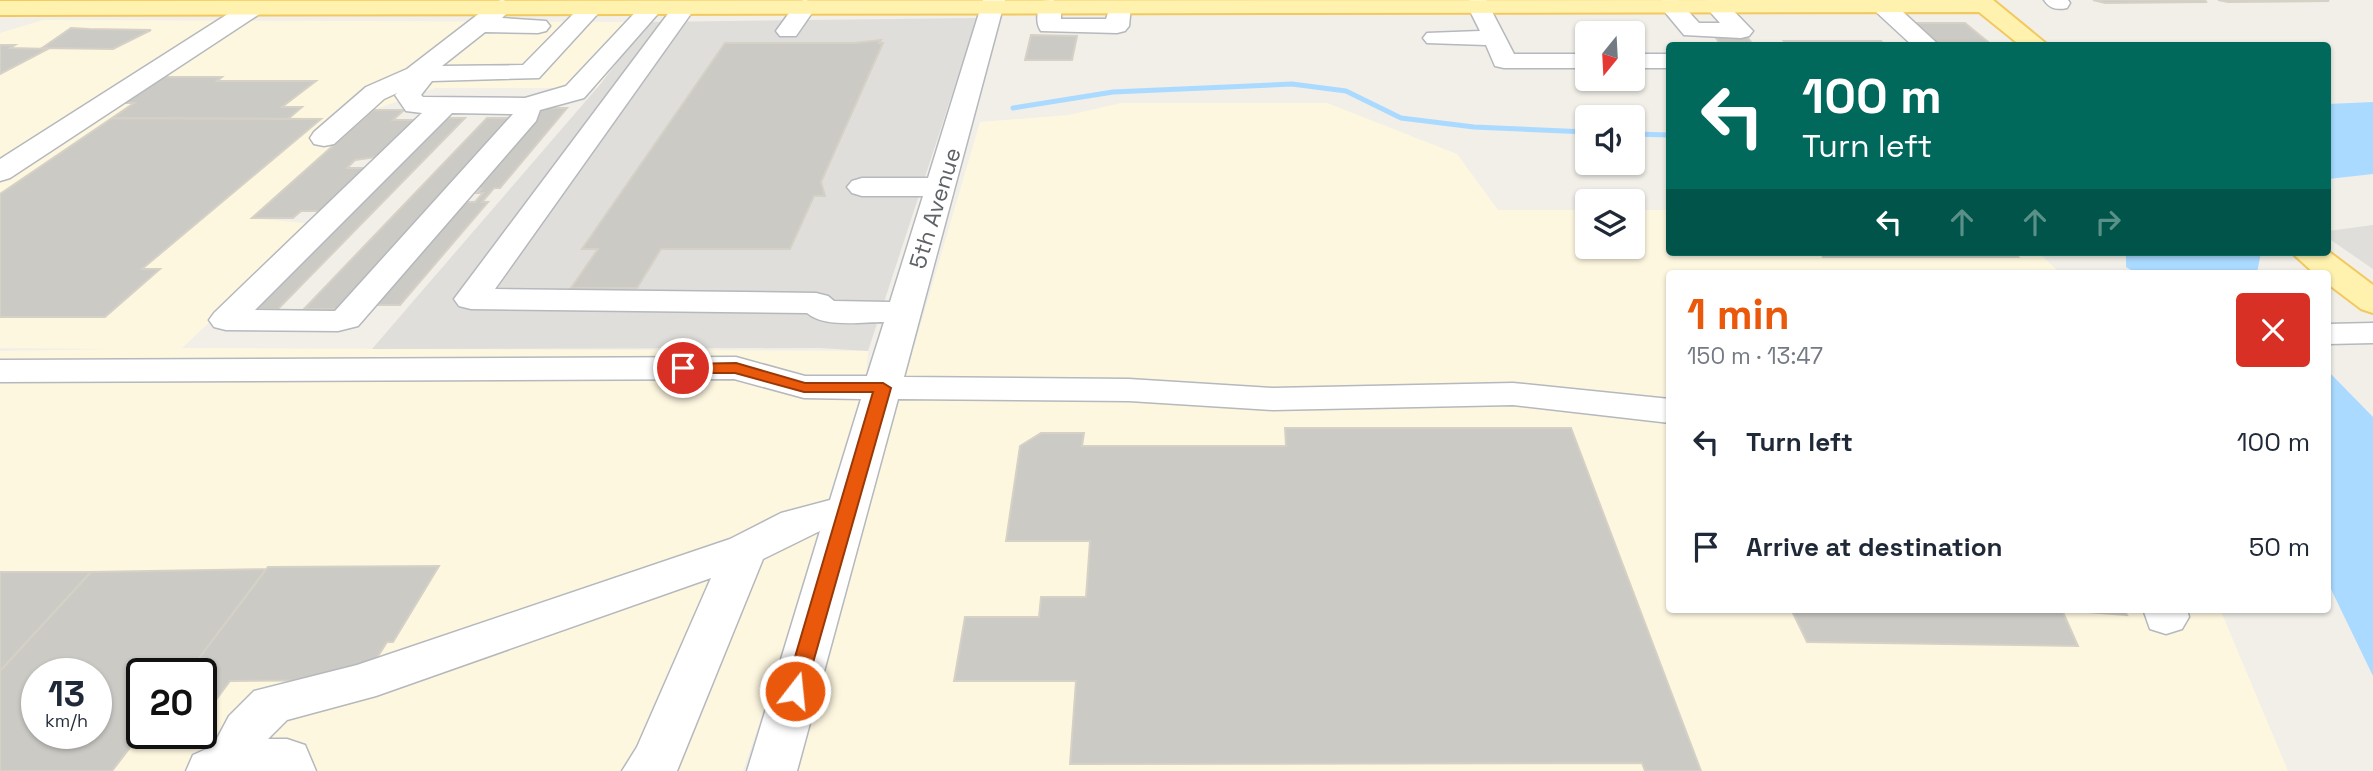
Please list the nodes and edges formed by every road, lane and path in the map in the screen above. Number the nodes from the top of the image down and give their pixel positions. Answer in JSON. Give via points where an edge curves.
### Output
{"nodes":[{"id":1,"x":1981,"y":2,"type":"edge"},
{"id":2,"x":993,"y":3,"type":"edge"},
{"id":3,"x":1168,"y":3,"type":"edge"},
{"id":4,"x":1478,"y":5,"type":"junction"},
{"id":5,"x":1670,"y":5,"type":"junction"},
{"id":6,"x":1715,"y":5,"type":"junction"},
{"id":7,"x":1882,"y":5,"type":"junction"},
{"id":8,"x":7,"y":7,"type":"edge"},
{"id":9,"x":502,"y":7,"type":"junction"},
{"id":10,"x":593,"y":7,"type":"junction"},
{"id":11,"x":806,"y":7,"type":"junction"},
{"id":12,"x":253,"y":8,"type":"junction"},
{"id":13,"x":652,"y":8,"type":"junction"},
{"id":14,"x":684,"y":8,"type":"junction"},
{"id":15,"x":481,"y":25,"type":"junction"},
{"id":16,"x":538,"y":26,"type":"dead end"},
{"id":17,"x":789,"y":31,"type":"dead end"},
{"id":18,"x":1741,"y":31,"type":"junction"},
{"id":19,"x":1768,"y":33,"type":"dead end"},
{"id":20,"x":1436,"y":38,"type":"dead end"},
{"id":21,"x":1496,"y":38,"type":"junction"},
{"id":22,"x":1924,"y":42,"type":"edge"},
{"id":23,"x":2032,"y":42,"type":"edge"},
{"id":24,"x":1575,"y":61,"type":"edge"},
{"id":25,"x":1645,"y":61,"type":"edge"},
{"id":26,"x":1666,"y":61,"type":"edge"},
{"id":27,"x":420,"y":74,"type":"junction"},
{"id":28,"x":446,"y":105,"type":"junction"},
{"id":29,"x":526,"y":106,"type":"junction"},
{"id":30,"x":324,"y":138,"type":"dead end"},
{"id":31,"x":0,"y":172,"type":"edge"},
{"id":32,"x":863,"y":187,"type":"dead end"},
{"id":33,"x":940,"y":187,"type":"junction"},
{"id":34,"x":2313,"y":256,"type":"edge"},
{"id":35,"x":2373,"y":302,"type":"edge"},
{"id":36,"x":904,"y":312,"type":"junction"},
{"id":37,"x":2331,"y":334,"type":"edge"},
{"id":38,"x":2373,"y":334,"type":"edge"},
{"id":39,"x":0,"y":371,"type":"edge"},
{"id":40,"x":878,"y":402,"type":"junction"},
{"id":41,"x":1666,"y":411,"type":"edge"},
{"id":42,"x":849,"y":509,"type":"junction"},
{"id":43,"x":745,"y":550,"type":"junction"},
{"id":44,"x":220,"y":766,"type":"edge"},
{"id":45,"x":291,"y":771,"type":"edge"},
{"id":46,"x":647,"y":771,"type":"edge"},
{"id":47,"x":772,"y":771,"type":"edge"}],
"edges":[{"from":1,"to":7,"type":"main road"},
{"from":1,"to":23,"type":"main road"},
{"from":2,"to":3,"type":"main road"},
{"from":2,"to":11,"type":"main road"},
{"from":2,"to":33,"type":"street","name":"5th Avenue"},
{"from":3,"to":4,"type":"main road"},
{"from":4,"to":5,"type":"main road"},
{"from":4,"to":21,"type":"street"},
{"from":5,"to":6,"type":"main road"},
{"from":5,"to":18,"type":"street","via":[[1692,30]]},
{"from":6,"to":7,"type":"main road"},
{"from":6,"to":18,"type":"street"},
{"from":7,"to":22,"type":"street"},
{"from":8,"to":12,"type":"main road"},
{"from":9,"to":10,"type":"main road"},
{"from":9,"to":12,"type":"main road"},
{"from":9,"to":15,"type":"street"},
{"from":10,"to":13,"type":"main road"},
{"from":10,"to":27,"type":"street","via":[[530,73]]},
{"from":11,"to":14,"type":"main road"},
{"from":11,"to":17,"type":"street"},
{"from":12,"to":31,"type":"street"},
{"from":13,"to":14,"type":"main road"},
{"from":13,"to":29,"type":"street","via":[[575,92]]},
{"from":14,"to":36,"type":"lane","via":[[471,299],[816,303],[825,311]]},
{"from":15,"to":16,"type":"street"},
{"from":15,"to":27,"type":"street"},
{"from":18,"to":19,"type":"street"},
{"from":20,"to":21,"type":"street"},
{"from":21,"to":24,"type":"street","via":[[1504,61]]},
{"from":25,"to":26,"type":"street"},
{"from":27,"to":28,"type":"street","via":[[408,95],[415,105]]},
{"from":27,"to":30,"type":"street","via":[[375,93]]},
{"from":28,"to":29,"type":"street"},
{"from":28,"to":29,"type":"lane","via":[[226,320],[346,319],[527,115]]},
{"from":32,"to":33,"type":"street"},
{"from":33,"to":36,"type":"street","name":"5th Avenue"},
{"from":34,"to":35,"type":"main road"},
{"from":36,"to":40,"type":"street","name":"5th Avenue"},
{"from":37,"to":38,"type":"street"},
{"from":39,"to":40,"type":"street","via":[[736,368]]},
{"from":40,"to":41,"type":"street","via":[[1129,390],[1273,399],[1513,394]]},
{"from":40,"to":42,"type":"street","name":"5th Avenue"},
{"from":42,"to":43,"type":"street","via":[[796,523]]},
{"from":42,"to":47,"type":"street","name":"5th Avenue"},
{"from":43,"to":44,"type":"street","via":[[359,683],[271,705]]},
{"from":43,"to":46,"type":"street","via":[[657,760]]},
{"from":44,"to":45,"type":"street","via":[[287,760]]}]}
